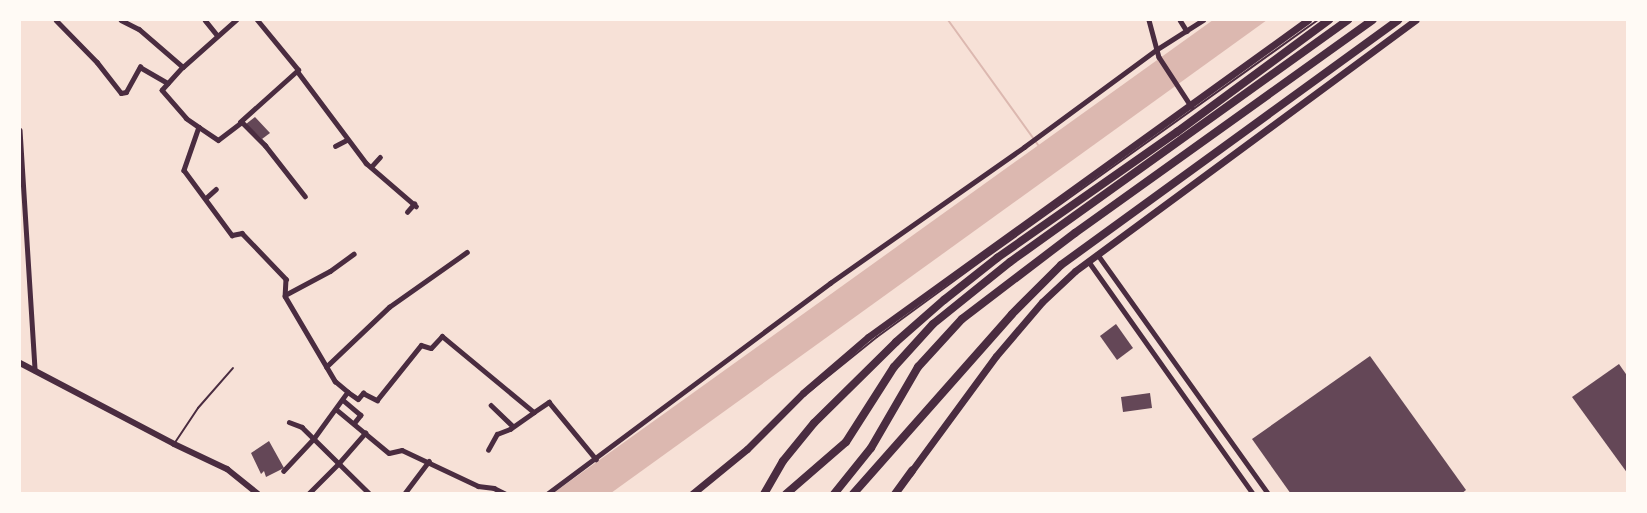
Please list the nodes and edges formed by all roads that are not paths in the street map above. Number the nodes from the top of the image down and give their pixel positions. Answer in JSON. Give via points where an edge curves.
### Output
{"nodes":[{"id":1,"x":56,"y":20,"type":"edge"},
{"id":2,"x":121,"y":20,"type":"edge"},
{"id":3,"x":206,"y":20,"type":"edge"},
{"id":4,"x":236,"y":20,"type":"edge"},
{"id":5,"x":257,"y":20,"type":"edge"},
{"id":6,"x":1149,"y":20,"type":"edge"},
{"id":7,"x":1180,"y":20,"type":"edge"},
{"id":8,"x":1203,"y":20,"type":"edge"},
{"id":9,"x":1308,"y":20,"type":"edge"},
{"id":10,"x":1318,"y":20,"type":"edge"},
{"id":11,"x":1329,"y":20,"type":"edge"},
{"id":12,"x":1348,"y":20,"type":"edge"},
{"id":13,"x":1373,"y":20,"type":"edge"},
{"id":14,"x":1398,"y":20,"type":"edge"},
{"id":15,"x":1414,"y":20,"type":"edge"},
{"id":16,"x":1187,"y":31,"type":"junction"},
{"id":17,"x":217,"y":35,"type":"junction"},
{"id":18,"x":1156,"y":50,"type":"junction"},
{"id":19,"x":183,"y":67,"type":"junction"},
{"id":20,"x":298,"y":72,"type":"junction"},
{"id":21,"x":168,"y":83,"type":"junction"},
{"id":22,"x":1191,"y":106,"type":"junction"},
{"id":23,"x":240,"y":122,"type":"junction"},
{"id":24,"x":199,"y":127,"type":"junction"},
{"id":25,"x":20,"y":130,"type":"edge"},
{"id":26,"x":347,"y":140,"type":"junction"},
{"id":27,"x":335,"y":146,"type":"dead end"},
{"id":28,"x":380,"y":157,"type":"dead end"},
{"id":29,"x":370,"y":167,"type":"junction"},
{"id":30,"x":216,"y":189,"type":"dead end"},
{"id":31,"x":305,"y":196,"type":"dead end"},
{"id":32,"x":206,"y":198,"type":"junction"},
{"id":33,"x":407,"y":212,"type":"dead end"},
{"id":34,"x":467,"y":252,"type":"dead end"},
{"id":35,"x":352,"y":254,"type":"dead end"},
{"id":36,"x":1097,"y":254,"type":"junction"},
{"id":37,"x":1088,"y":261,"type":"junction"},
{"id":38,"x":285,"y":295,"type":"junction"},
{"id":39,"x":1140,"y":315,"type":"junction"},
{"id":40,"x":1131,"y":321,"type":"junction"},
{"id":41,"x":20,"y":363,"type":"edge"},
{"id":42,"x":326,"y":367,"type":"junction"},
{"id":43,"x":233,"y":368,"type":"dead end"},
{"id":44,"x":35,"y":371,"type":"junction"},
{"id":45,"x":348,"y":392,"type":"junction"},
{"id":46,"x":803,"y":393,"type":"junction"},
{"id":47,"x":343,"y":400,"type":"junction"},
{"id":48,"x":491,"y":405,"type":"dead end"},
{"id":49,"x":337,"y":410,"type":"junction"},
{"id":50,"x":534,"y":412,"type":"junction"},
{"id":51,"x":289,"y":422,"type":"dead end"},
{"id":52,"x":354,"y":424,"type":"junction"},
{"id":53,"x":513,"y":426,"type":"junction"},
{"id":54,"x":365,"y":433,"type":"junction"},
{"id":55,"x":314,"y":439,"type":"junction"},
{"id":56,"x":174,"y":444,"type":"junction"},
{"id":57,"x":488,"y":450,"type":"dead end"},
{"id":58,"x":596,"y":459,"type":"junction"},
{"id":59,"x":429,"y":461,"type":"junction"},
{"id":60,"x":339,"y":463,"type":"junction"},
{"id":61,"x":284,"y":471,"type":"dead end"},
{"id":62,"x":912,"y":471,"type":"junction"},
{"id":63,"x":848,"y":479,"type":"junction"},
{"id":64,"x":364,"y":488,"type":"junction"},
{"id":65,"x":258,"y":494,"type":"edge"},
{"id":66,"x":308,"y":494,"type":"edge"},
{"id":67,"x":358,"y":494,"type":"edge"},
{"id":68,"x":370,"y":494,"type":"edge"},
{"id":69,"x":404,"y":494,"type":"edge"},
{"id":70,"x":506,"y":494,"type":"edge"},
{"id":71,"x":547,"y":494,"type":"edge"},
{"id":72,"x":692,"y":494,"type":"edge"},
{"id":73,"x":764,"y":494,"type":"edge"},
{"id":74,"x":786,"y":494,"type":"edge"},
{"id":75,"x":834,"y":494,"type":"edge"},
{"id":76,"x":841,"y":494,"type":"edge"},
{"id":77,"x":853,"y":494,"type":"edge"},
{"id":78,"x":890,"y":494,"type":"edge"},
{"id":79,"x":895,"y":494,"type":"edge"},
{"id":80,"x":1253,"y":494,"type":"edge"},
{"id":81,"x":1268,"y":494,"type":"edge"}],
"edges":[{"from":1,"to":21,"type":"street","via":[[121,93],[126,92],[140,66]]},
{"from":2,"to":19,"type":"street","via":[[139,29]]},
{"from":3,"to":17,"type":"street"},
{"from":4,"to":17,"type":"street"},
{"from":5,"to":20,"type":"street"},
{"from":6,"to":18,"type":"street"},
{"from":7,"to":16,"type":"street"},
{"from":8,"to":16,"type":"street"},
{"from":9,"to":22,"type":"highway"},
{"from":10,"to":46,"type":"lane","via":[[877,337],[817,387]]},
{"from":11,"to":73,"type":"highway","via":[[1031,233],[944,300],[814,423],[783,461]]},
{"from":12,"to":74,"type":"highway","via":[[1010,262],[933,324],[894,366],[846,442]]},
{"from":13,"to":63,"type":"highway","via":[[987,298],[941,339],[918,367],[871,448]]},
{"from":14,"to":77,"type":"highway","via":[[1061,265],[1012,314]]},
{"from":15,"to":36,"type":"highway"},
{"from":16,"to":18,"type":"street"},
{"from":17,"to":19,"type":"street"},
{"from":18,"to":22,"type":"street"},
{"from":18,"to":58,"type":"street","via":[[830,283]]},
{"from":19,"to":21,"type":"street"},
{"from":20,"to":23,"type":"street"},
{"from":20,"to":26,"type":"street"},
{"from":21,"to":24,"type":"street","via":[[162,92]]},
{"from":22,"to":46,"type":"highway","via":[[868,337]]},
{"from":23,"to":24,"type":"street","via":[[218,140]]},
{"from":23,"to":31,"type":"street","via":[[265,145]]},
{"from":24,"to":32,"type":"street","via":[[184,170]]},
{"from":25,"to":44,"type":"street"},
{"from":26,"to":27,"type":"street"},
{"from":26,"to":29,"type":"street"},
{"from":28,"to":29,"type":"street"},
{"from":29,"to":33,"type":"street","via":[[415,205]]},
{"from":30,"to":32,"type":"street"},
{"from":32,"to":38,"type":"street","via":[[232,235],[242,233],[286,279]]},
{"from":34,"to":42,"type":"street","via":[[390,307]]},
{"from":35,"to":38,"type":"street","via":[[330,271]]},
{"from":36,"to":37,"type":"highway"},
{"from":36,"to":39,"type":"street"},
{"from":37,"to":40,"type":"street"},
{"from":37,"to":62,"type":"highway","via":[[1045,299],[1012,336]]},
{"from":38,"to":42,"type":"street"},
{"from":39,"to":40,"type":"street"},
{"from":39,"to":81,"type":"street"},
{"from":40,"to":80,"type":"street"},
{"from":41,"to":44,"type":"main road"},
{"from":42,"to":45,"type":"street"},
{"from":43,"to":56,"type":"lane","via":[[198,408]]},
{"from":44,"to":56,"type":"main road"},
{"from":45,"to":47,"type":"street"},
{"from":45,"to":50,"type":"street","via":[[358,399],[368,393],[377,400],[421,345],[430,348],[442,336]]},
{"from":46,"to":72,"type":"highway","via":[[747,449]]},
{"from":47,"to":49,"type":"street"},
{"from":47,"to":52,"type":"street","via":[[361,415]]},
{"from":48,"to":53,"type":"street"},
{"from":49,"to":52,"type":"street"},
{"from":49,"to":55,"type":"street"},
{"from":50,"to":53,"type":"street"},
{"from":50,"to":58,"type":"street","via":[[549,402]]},
{"from":51,"to":55,"type":"street","via":[[302,427]]},
{"from":52,"to":54,"type":"street"},
{"from":53,"to":57,"type":"street","via":[[497,434]]},
{"from":54,"to":59,"type":"street","via":[[389,453],[402,450]]},
{"from":54,"to":60,"type":"street"},
{"from":55,"to":60,"type":"street"},
{"from":55,"to":61,"type":"street"},
{"from":56,"to":65,"type":"main road","via":[[227,469]]},
{"from":58,"to":71,"type":"street"},
{"from":59,"to":69,"type":"street"},
{"from":59,"to":70,"type":"street","via":[[470,483]]},
{"from":60,"to":64,"type":"street"},
{"from":60,"to":66,"type":"street"},
{"from":62,"to":78,"type":"highway"},
{"from":62,"to":79,"type":"highway"},
{"from":63,"to":75,"type":"highway"},
{"from":63,"to":76,"type":"highway"},
{"from":64,"to":67,"type":"street"},
{"from":64,"to":68,"type":"street"}]}
